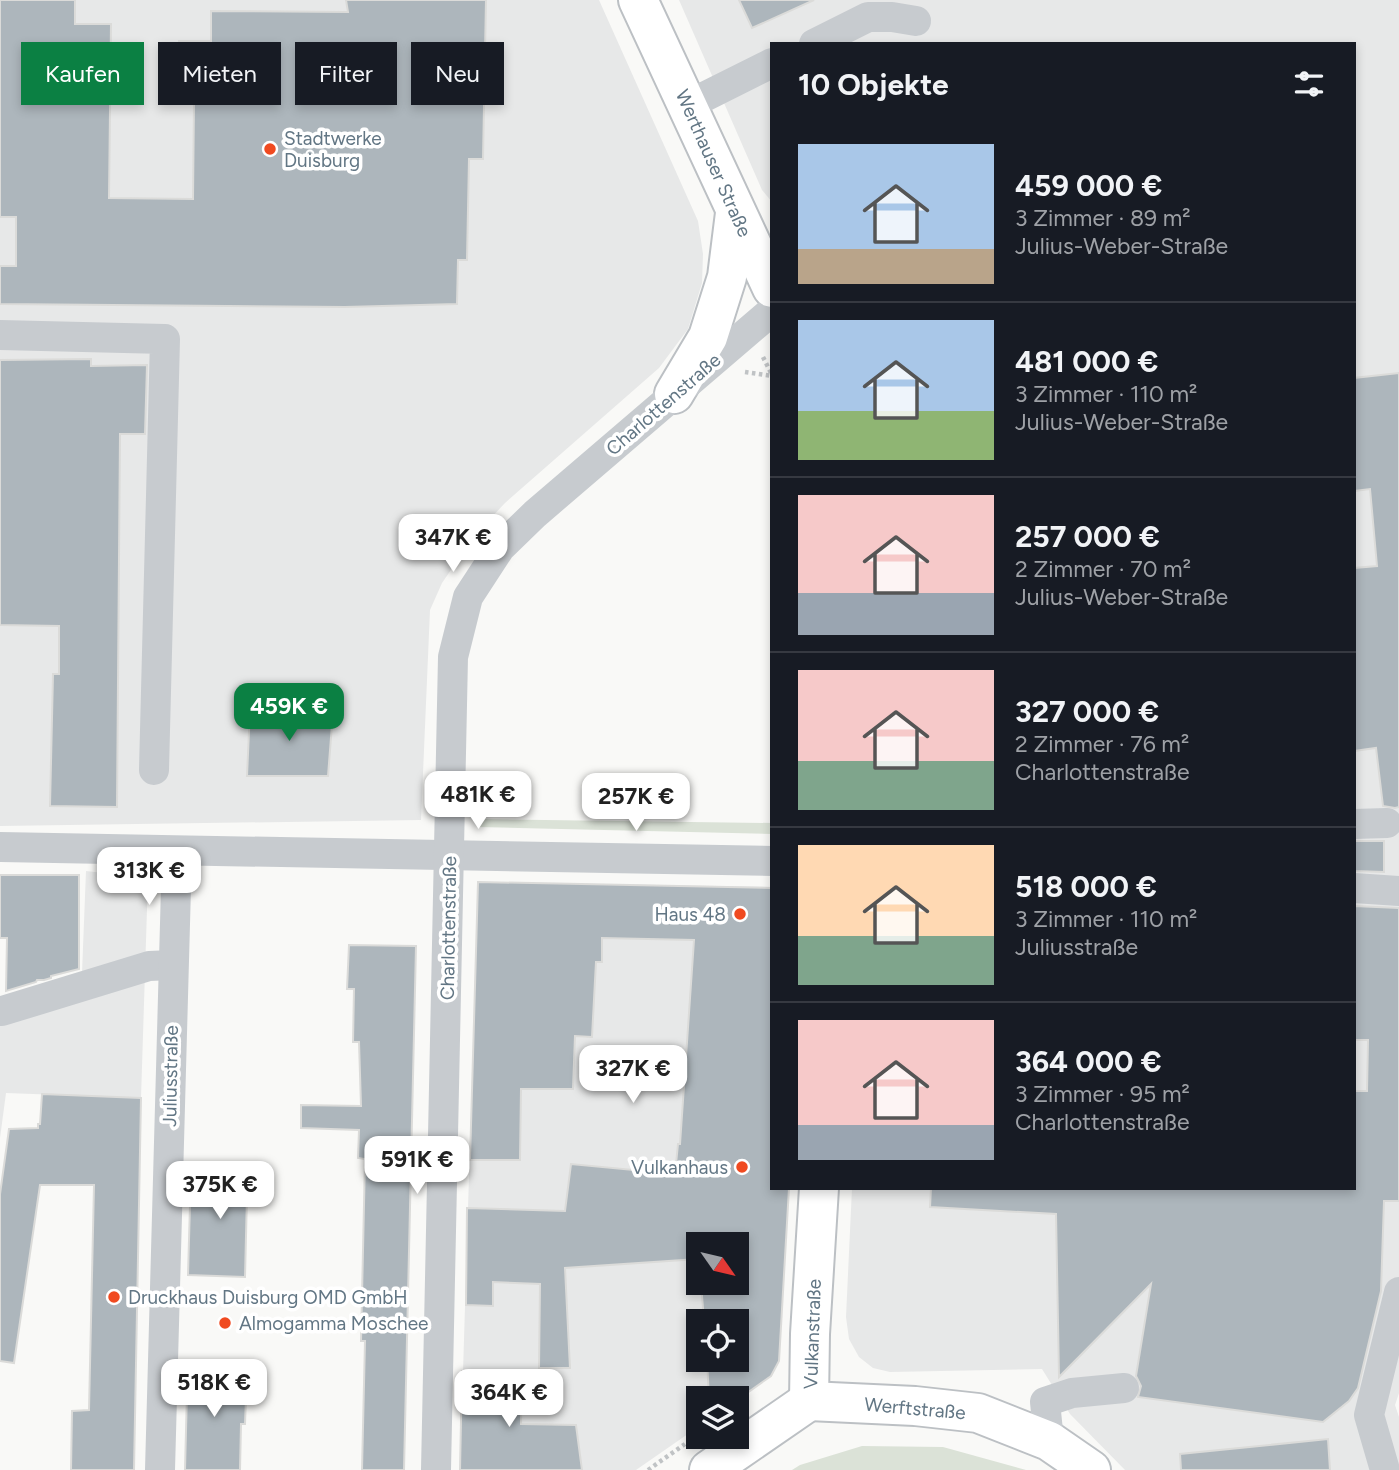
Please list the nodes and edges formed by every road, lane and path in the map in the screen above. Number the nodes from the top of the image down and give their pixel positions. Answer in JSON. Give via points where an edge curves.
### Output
{"nodes":[{"id":1,"x":638,"y":0,"type":"edge"},
{"id":2,"x":916,"y":22,"type":"edge"},
{"id":3,"x":818,"y":42,"type":"edge"},
{"id":4,"x":770,"y":64,"type":"edge"},
{"id":5,"x":688,"y":105,"type":"junction"},
{"id":6,"x":736,"y":213,"type":"junction"},
{"id":7,"x":770,"y":284,"type":"edge"},
{"id":8,"x":770,"y":313,"type":"edge"},
{"id":9,"x":0,"y":335,"type":"edge"},
{"id":10,"x":674,"y":394,"type":"junction"},
{"id":11,"x":154,"y":770,"type":"dead end"},
{"id":12,"x":1387,"y":823,"type":"dead end"},
{"id":13,"x":1356,"y":824,"type":"edge"},
{"id":14,"x":0,"y":847,"type":"edge"},
{"id":15,"x":177,"y":850,"type":"junction"},
{"id":16,"x":450,"y":856,"type":"junction"},
{"id":17,"x":769,"y":861,"type":"edge"},
{"id":18,"x":1356,"y":888,"type":"edge"},
{"id":19,"x":1399,"y":891,"type":"edge"},
{"id":20,"x":172,"y":965,"type":"junction"},
{"id":21,"x":2,"y":1011,"type":"dead end"},
{"id":22,"x":819,"y":1190,"type":"edge"},
{"id":23,"x":1399,"y":1292,"type":"edge"},
{"id":24,"x":1124,"y":1388,"type":"dead end"},
{"id":25,"x":809,"y":1401,"type":"junction"},
{"id":26,"x":1049,"y":1441,"type":"junction"},
{"id":27,"x":699,"y":1456,"type":"edge"},
{"id":28,"x":160,"y":1470,"type":"edge"},
{"id":29,"x":436,"y":1470,"type":"edge"},
{"id":30,"x":648,"y":1470,"type":"edge"},
{"id":31,"x":1091,"y":1470,"type":"edge"},
{"id":32,"x":1385,"y":1470,"type":"edge"}],
"edges":[{"from":1,"to":5,"type":"main road","name":"Werthauser Straße"},
{"from":2,"to":3,"type":"street","via":[[869,17]]},
{"from":4,"to":5,"type":"street"},
{"from":5,"to":6,"type":"main road","name":"Werthauser Straße"},
{"from":6,"to":7,"type":"main road","name":"Werthauser Straße"},
{"from":6,"to":10,"type":"main road","via":[[727,277],[708,337]]},
{"from":8,"to":10,"type":"street","name":"Charlottenstraße"},
{"from":9,"to":11,"type":"street","via":[[165,339]]},
{"from":10,"to":16,"type":"street","name":"Charlottenstraße","via":[[500,548],[468,597],[453,657]]},
{"from":12,"to":13,"type":"street"},
{"from":14,"to":15,"type":"street"},
{"from":15,"to":16,"type":"street"},
{"from":15,"to":20,"type":"street","name":"Juliusstraße"},
{"from":16,"to":17,"type":"street"},
{"from":16,"to":29,"type":"street","name":"Charlottenstraße"},
{"from":18,"to":19,"type":"street"},
{"from":20,"to":21,"type":"street","via":[[149,966]]},
{"from":20,"to":28,"type":"street","name":"Juliusstraße"},
{"from":22,"to":25,"type":"main road","name":"Vulkanstraße"},
{"from":23,"to":32,"type":"street","via":[[1369,1415]]},
{"from":24,"to":26,"type":"street","via":[[1072,1393],[1045,1402]]},
{"from":25,"to":26,"type":"main road","name":"Werftstraße","via":[[978,1413]]},
{"from":25,"to":27,"type":"main road","name":"Vulkanstraße"},
{"from":26,"to":31,"type":"main road","name":"Werftstraße"},
{"from":27,"to":30,"type":"path"}]}
